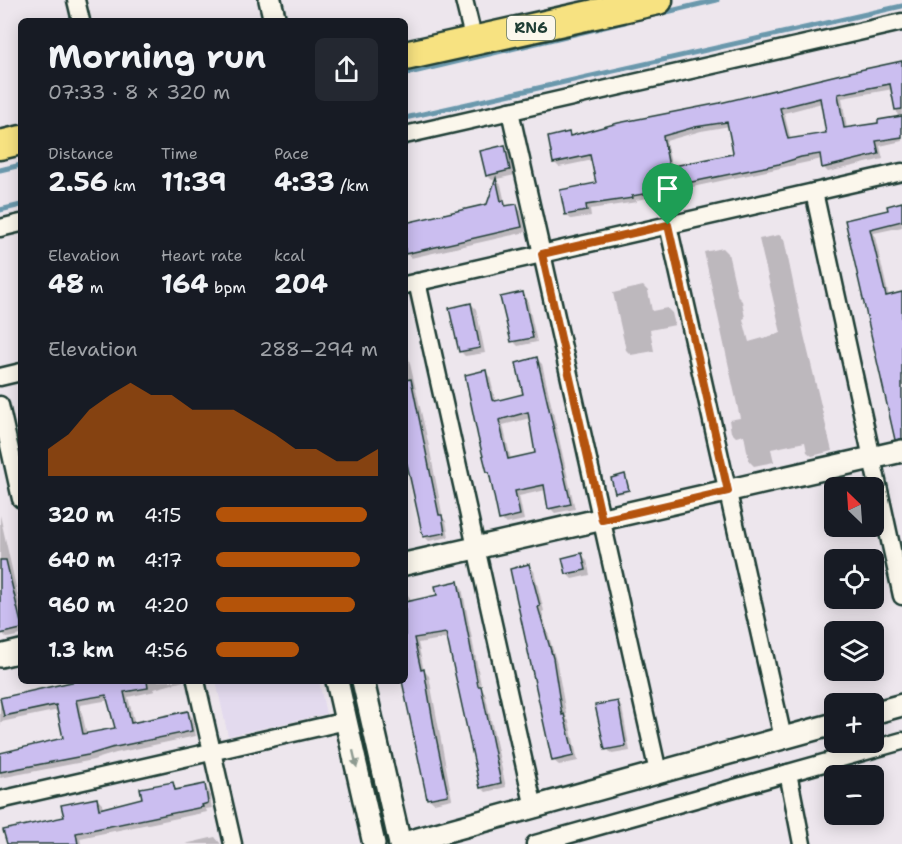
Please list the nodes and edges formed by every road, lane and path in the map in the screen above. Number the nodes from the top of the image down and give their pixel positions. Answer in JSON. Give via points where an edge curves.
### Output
{"nodes":[{"id":1,"x":76,"y":0,"type":"edge"},
{"id":2,"x":270,"y":0,"type":"edge"},
{"id":3,"x":464,"y":0,"type":"edge"},
{"id":4,"x":658,"y":0,"type":"edge"},
{"id":5,"x":80,"y":18,"type":"edge"},
{"id":6,"x":274,"y":18,"type":"edge"},
{"id":7,"x":902,"y":22,"type":"edge"},
{"id":8,"x":474,"y":41,"type":"junction"},
{"id":9,"x":408,"y":55,"type":"edge"},
{"id":10,"x":510,"y":111,"type":"junction"},
{"id":11,"x":408,"y":134,"type":"edge"},
{"id":12,"x":18,"y":141,"type":"edge"},
{"id":13,"x":0,"y":145,"type":"edge"},
{"id":14,"x":902,"y":172,"type":"edge"},
{"id":15,"x":814,"y":192,"type":"junction"},
{"id":16,"x":18,"y":224,"type":"edge"},
{"id":17,"x":668,"y":225,"type":"junction"},
{"id":18,"x":0,"y":228,"type":"edge"},
{"id":19,"x":542,"y":254,"type":"junction"},
{"id":20,"x":411,"y":284,"type":"edge"},
{"id":21,"x":18,"y":373,"type":"edge"},
{"id":22,"x":0,"y":377,"type":"edge"},
{"id":23,"x":0,"y":405,"type":"edge"},
{"id":24,"x":902,"y":451,"type":"edge"},
{"id":25,"x":872,"y":458,"type":"junction"},
{"id":26,"x":18,"y":486,"type":"edge"},
{"id":27,"x":728,"y":491,"type":"junction"},
{"id":28,"x":602,"y":520,"type":"junction"},
{"id":29,"x":476,"y":548,"type":"junction"},
{"id":30,"x":408,"y":563,"type":"edge"},
{"id":31,"x":902,"y":596,"type":"edge"},
{"id":32,"x":18,"y":652,"type":"edge"},
{"id":33,"x":0,"y":656,"type":"edge"},
{"id":34,"x":197,"y":684,"type":"edge"},
{"id":35,"x":338,"y":684,"type":"edge"},
{"id":36,"x":364,"y":684,"type":"edge"},
{"id":37,"x":902,"y":705,"type":"edge"},
{"id":38,"x":884,"y":710,"type":"edge"},
{"id":39,"x":346,"y":721,"type":"junction"},
{"id":40,"x":824,"y":727,"type":"edge"},
{"id":41,"x":783,"y":738,"type":"junction"},
{"id":42,"x":902,"y":741,"type":"edge"},
{"id":43,"x":212,"y":752,"type":"junction"},
{"id":44,"x":658,"y":772,"type":"junction"},
{"id":45,"x":788,"y":773,"type":"junction"},
{"id":46,"x":0,"y":800,"type":"edge"},
{"id":47,"x":534,"y":808,"type":"junction"},
{"id":48,"x":542,"y":843,"type":"edge"},
{"id":49,"x":233,"y":844,"type":"edge"},
{"id":50,"x":374,"y":844,"type":"edge"},
{"id":51,"x":400,"y":844,"type":"edge"},
{"id":52,"x":802,"y":844,"type":"edge"}],
"edges":[{"from":1,"to":5,"type":"street"},
{"from":2,"to":6,"type":"street"},
{"from":3,"to":8,"type":"street"},
{"from":4,"to":8,"type":"highway","number":"RN6"},
{"from":7,"to":10,"type":"street"},
{"from":8,"to":9,"type":"highway","number":"RN6"},
{"from":10,"to":11,"type":"street"},
{"from":10,"to":19,"type":"street"},
{"from":12,"to":13,"type":"highway"},
{"from":14,"to":15,"type":"street"},
{"from":15,"to":17,"type":"street"},
{"from":15,"to":25,"type":"street"},
{"from":16,"to":18,"type":"street"},
{"from":17,"to":19,"type":"street"},
{"from":17,"to":27,"type":"street"},
{"from":19,"to":20,"type":"street"},
{"from":19,"to":28,"type":"street"},
{"from":20,"to":29,"type":"street"},
{"from":21,"to":22,"type":"street"},
{"from":23,"to":26,"type":"street"},
{"from":24,"to":25,"type":"street"},
{"from":25,"to":27,"type":"street"},
{"from":25,"to":31,"type":"street"},
{"from":27,"to":28,"type":"street"},
{"from":27,"to":41,"type":"street"},
{"from":28,"to":29,"type":"street"},
{"from":28,"to":44,"type":"street"},
{"from":29,"to":30,"type":"street"},
{"from":29,"to":47,"type":"street"},
{"from":32,"to":33,"type":"street"},
{"from":34,"to":43,"type":"street"},
{"from":35,"to":39,"type":"street"},
{"from":36,"to":51,"type":"street"},
{"from":37,"to":38,"type":"street"},
{"from":39,"to":43,"type":"street"},
{"from":39,"to":50,"type":"street","one_way":true},
{"from":40,"to":41,"type":"street"},
{"from":41,"to":44,"type":"street"},
{"from":42,"to":45,"type":"street"},
{"from":43,"to":46,"type":"street"},
{"from":43,"to":49,"type":"street"},
{"from":44,"to":47,"type":"street"},
{"from":45,"to":48,"type":"street"},
{"from":45,"to":52,"type":"street"},
{"from":47,"to":51,"type":"street"}]}
